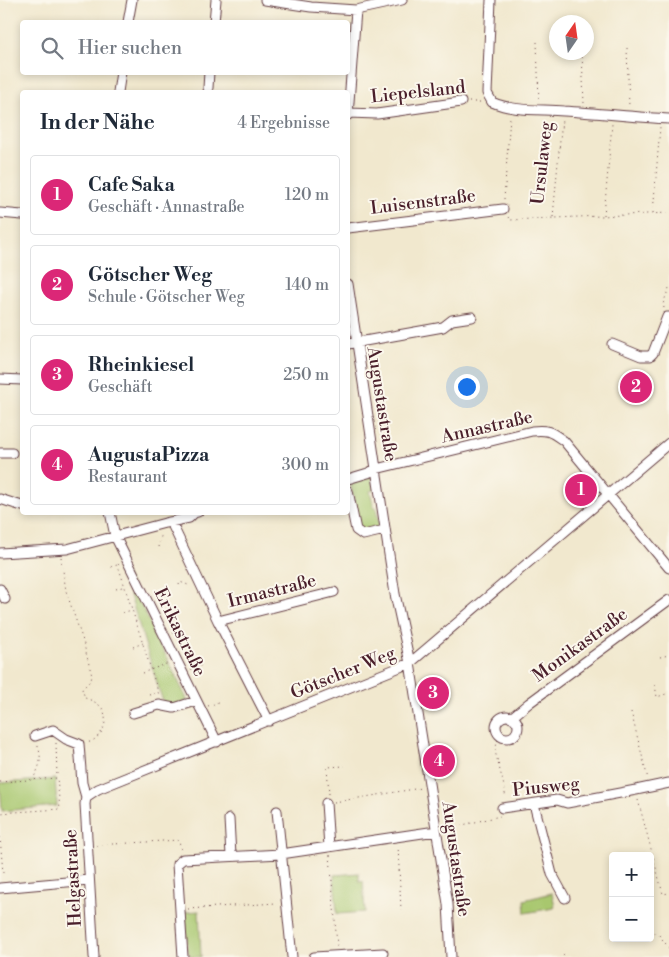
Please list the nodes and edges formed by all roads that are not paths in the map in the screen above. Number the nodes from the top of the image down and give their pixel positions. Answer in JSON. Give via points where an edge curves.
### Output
{"nodes":[{"id":1,"x":132,"y":0,"type":"edge"},
{"id":2,"x":216,"y":0,"type":"edge"},
{"id":3,"x":265,"y":0,"type":"edge"},
{"id":4,"x":402,"y":0,"type":"edge"},
{"id":5,"x":491,"y":0,"type":"edge"},
{"id":6,"x":362,"y":6,"type":"edge"},
{"id":7,"x":128,"y":20,"type":"edge"},
{"id":8,"x":214,"y":20,"type":"edge"},
{"id":9,"x":121,"y":75,"type":"edge"},
{"id":10,"x":209,"y":75,"type":"edge"},
{"id":11,"x":208,"y":88,"type":"dead end"},
{"id":12,"x":118,"y":90,"type":"edge"},
{"id":13,"x":350,"y":99,"type":"edge"},
{"id":14,"x":461,"y":102,"type":"road end"},
{"id":15,"x":350,"y":114,"type":"edge"},
{"id":16,"x":665,"y":119,"type":"edge"},
{"id":17,"x":503,"y":208,"type":"road end"},
{"id":18,"x":0,"y":213,"type":"edge"},
{"id":19,"x":20,"y":215,"type":"edge"},
{"id":20,"x":350,"y":228,"type":"edge"},
{"id":21,"x":350,"y":314,"type":"edge"},
{"id":22,"x":472,"y":317,"type":"dead end"},
{"id":23,"x":668,"y":317,"type":"edge"},
{"id":24,"x":352,"y":343,"type":"edge"},
{"id":25,"x":612,"y":344,"type":"dead end"},
{"id":26,"x":0,"y":379,"type":"edge"},
{"id":27,"x":20,"y":380,"type":"edge"},
{"id":28,"x":669,"y":443,"type":"edge"},
{"id":29,"x":0,"y":452,"type":"edge"},
{"id":30,"x":12,"y":454,"type":"dead end"},
{"id":31,"x":376,"y":469,"type":"junction"},
{"id":32,"x":350,"y":478,"type":"edge"},
{"id":33,"x":608,"y":495,"type":"junction"},
{"id":34,"x":0,"y":499,"type":"edge"},
{"id":35,"x":350,"y":501,"type":"edge"},
{"id":36,"x":20,"y":505,"type":"edge"},
{"id":37,"x":110,"y":515,"type":"edge"},
{"id":38,"x":193,"y":515,"type":"edge"},
{"id":39,"x":168,"y":522,"type":"junction"},
{"id":40,"x":385,"y":530,"type":"junction"},
{"id":41,"x":114,"y":536,"type":"junction"},
{"id":42,"x":0,"y":552,"type":"edge"},
{"id":43,"x":669,"y":568,"type":"edge"},
{"id":44,"x":0,"y":589,"type":"edge"},
{"id":45,"x":334,"y":592,"type":"dead end"},
{"id":46,"x":5,"y":599,"type":"dead end"},
{"id":47,"x":669,"y":600,"type":"edge"},
{"id":48,"x":218,"y":621,"type":"junction"},
{"id":49,"x":410,"y":663,"type":"junction"},
{"id":50,"x":196,"y":701,"type":"junction"},
{"id":51,"x":133,"y":713,"type":"dead end"},
{"id":52,"x":511,"y":718,"type":"junction"},
{"id":53,"x":269,"y":721,"type":"junction"},
{"id":54,"x":35,"y":736,"type":"road end"},
{"id":55,"x":216,"y":742,"type":"junction"},
{"id":56,"x":669,"y":782,"type":"edge"},
{"id":57,"x":86,"y":797,"type":"junction"},
{"id":58,"x":328,"y":802,"type":"road end"},
{"id":59,"x":534,"y":804,"type":"junction"},
{"id":60,"x":502,"y":808,"type":"road end"},
{"id":61,"x":277,"y":811,"type":"dead end"},
{"id":62,"x":229,"y":819,"type":"dead end"},
{"id":63,"x":436,"y":832,"type":"junction"},
{"id":64,"x":329,"y":847,"type":"junction"},
{"id":65,"x":281,"y":854,"type":"junction"},
{"id":66,"x":231,"y":856,"type":"junction"},
{"id":67,"x":89,"y":880,"type":"junction"},
{"id":68,"x":0,"y":888,"type":"edge"},
{"id":69,"x":565,"y":898,"type":"dead end"},
{"id":70,"x":383,"y":953,"type":"dead end"},
{"id":71,"x":94,"y":957,"type":"edge"},
{"id":72,"x":183,"y":957,"type":"edge"},
{"id":73,"x":292,"y":957,"type":"edge"},
{"id":74,"x":314,"y":957,"type":"edge"},
{"id":75,"x":451,"y":957,"type":"edge"}],
"edges":[{"from":1,"to":7,"type":"street"},
{"from":2,"to":8,"type":"street"},
{"from":3,"to":6,"type":"street","via":[[310,7]]},
{"from":4,"to":6,"type":"street"},
{"from":5,"to":16,"type":"street","name":"Ursulaweg","via":[[487,93],[492,102],[511,108]]},
{"from":6,"to":13,"type":"street"},
{"from":9,"to":12,"type":"street"},
{"from":10,"to":11,"type":"street"},
{"from":14,"to":15,"type":"street","name":"Liepelsland","via":[[377,114]]},
{"from":17,"to":20,"type":"street","name":"Luisenstraße"},
{"from":18,"to":19,"type":"street"},
{"from":21,"to":24,"type":"street","name":"Augustastraße"},
{"from":22,"to":24,"type":"street","via":[[452,320],[443,327]]},
{"from":23,"to":25,"type":"street","via":[[650,356],[641,356]]},
{"from":24,"to":31,"type":"street","name":"Augustastraße"},
{"from":26,"to":27,"type":"street"},
{"from":28,"to":33,"type":"street","name":"Götscher Weg"},
{"from":29,"to":30,"type":"street"},
{"from":31,"to":32,"type":"street","name":"Annastraße"},
{"from":31,"to":33,"type":"street","name":"Annastraße","via":[[544,430],[564,441]]},
{"from":31,"to":40,"type":"street","name":"Augustastraße"},
{"from":33,"to":43,"type":"street","name":"Annastraße"},
{"from":33,"to":49,"type":"street","name":"Götscher Weg"},
{"from":34,"to":36,"type":"street"},
{"from":35,"to":40,"type":"street","via":[[356,530],[363,535]]},
{"from":37,"to":41,"type":"street","name":"Erikastraße"},
{"from":38,"to":39,"type":"street"},
{"from":39,"to":41,"type":"street"},
{"from":39,"to":48,"type":"street","name":"Irmastraße"},
{"from":40,"to":49,"type":"street","name":"Augustastraße"},
{"from":41,"to":42,"type":"street","via":[[67,549]]},
{"from":41,"to":50,"type":"street","name":"Erikastraße"},
{"from":44,"to":46,"type":"street"},
{"from":45,"to":48,"type":"street","name":"Irmastraße"},
{"from":47,"to":52,"type":"street","name":"Monikastraße"},
{"from":48,"to":53,"type":"street","name":"Irmastraße"},
{"from":49,"to":53,"type":"street","name":"Götscher Weg"},
{"from":49,"to":63,"type":"street","name":"Augustastraße"},
{"from":50,"to":51,"type":"street","via":[[174,708],[159,705]]},
{"from":50,"to":55,"type":"street","name":"Erikastraße"},
{"from":52,"to":52,"type":"street","name":"Monikastraße","via":[[518,729],[515,735],[502,737],[496,729],[497,723],[501,718]]},
{"from":53,"to":55,"type":"street","name":"Götscher Weg"},
{"from":54,"to":57,"type":"street","name":"Helgastraße","via":[[53,730],[78,744]]},
{"from":55,"to":57,"type":"street","name":"Götscher Weg","via":[[98,789]]},
{"from":56,"to":59,"type":"street","name":"Piusweg","via":[[568,803],[557,800]]},
{"from":57,"to":67,"type":"street","name":"Helgastraße"},
{"from":58,"to":64,"type":"street"},
{"from":59,"to":60,"type":"street","name":"Piusweg"},
{"from":59,"to":69,"type":"street","via":[[552,874]]},
{"from":61,"to":65,"type":"street"},
{"from":62,"to":66,"type":"street"},
{"from":63,"to":64,"type":"street"},
{"from":63,"to":75,"type":"street","name":"Augustastraße","via":[[448,904]]},
{"from":64,"to":65,"type":"street"},
{"from":65,"to":66,"type":"street"},
{"from":65,"to":73,"type":"street"},
{"from":66,"to":72,"type":"street","via":[[183,859],[177,864]]},
{"from":67,"to":68,"type":"street"},
{"from":67,"to":71,"type":"street","name":"Helgastraße"},
{"from":70,"to":74,"type":"street"}]}
